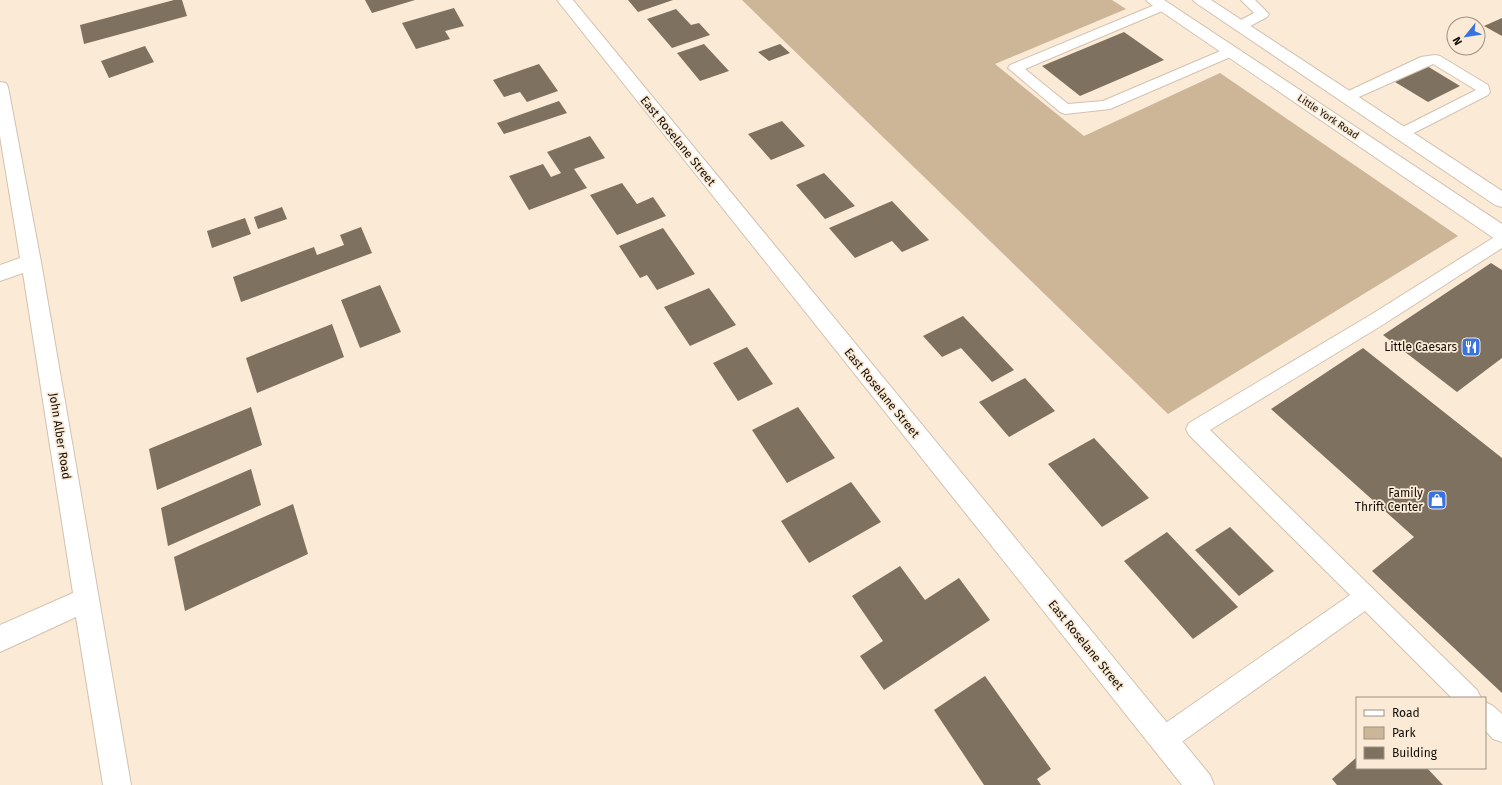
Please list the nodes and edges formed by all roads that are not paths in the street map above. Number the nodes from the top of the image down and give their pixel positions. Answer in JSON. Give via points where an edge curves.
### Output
{"nodes":[{"id":1,"x":565,"y":0,"type":"edge"},
{"id":2,"x":1200,"y":0,"type":"edge"},
{"id":3,"x":1248,"y":0,"type":"edge"},
{"id":4,"x":1163,"y":2,"type":"edge"},
{"id":5,"x":1240,"y":26,"type":"junction"},
{"id":6,"x":1230,"y":52,"type":"junction"},
{"id":7,"x":1347,"y":97,"type":"junction"},
{"id":8,"x":1,"y":99,"type":"edge"},
{"id":9,"x":1402,"y":134,"type":"junction"},
{"id":10,"x":1502,"y":200,"type":"edge"},
{"id":11,"x":1502,"y":234,"type":"edge"},
{"id":12,"x":1502,"y":240,"type":"edge"},
{"id":13,"x":31,"y":262,"type":"junction"},
{"id":14,"x":0,"y":272,"type":"edge"},
{"id":15,"x":87,"y":598,"type":"junction"},
{"id":16,"x":1366,"y":598,"type":"junction"},
{"id":17,"x":0,"y":639,"type":"edge"},
{"id":18,"x":1468,"y":697,"type":"edge"},
{"id":19,"x":1486,"y":715,"type":"edge"},
{"id":20,"x":1502,"y":730,"type":"edge"},
{"id":21,"x":1163,"y":740,"type":"junction"},
{"id":22,"x":117,"y":785,"type":"edge"},
{"id":23,"x":1200,"y":785,"type":"edge"}],
"edges":[{"from":1,"to":21,"type":"street","name":"East Roselane Street"},
{"from":2,"to":5,"type":"street"},
{"from":3,"to":5,"type":"lane","via":[[1262,14]]},
{"from":4,"to":6,"type":"street","name":"Little York Road"},
{"from":4,"to":6,"type":"lane","via":[[1015,68],[1066,109],[1081,108],[1105,106]]},
{"from":5,"to":7,"type":"street"},
{"from":6,"to":11,"type":"street","name":"Little York Road"},
{"from":7,"to":9,"type":"street"},
{"from":7,"to":9,"type":"lane","via":[[1426,60],[1435,59],[1483,88],[1483,92]]},
{"from":8,"to":13,"type":"street","name":"John Alber Road"},
{"from":9,"to":10,"type":"street"},
{"from":12,"to":16,"type":"lane","via":[[1378,319],[1196,429]]},
{"from":13,"to":14,"type":"street"},
{"from":13,"to":15,"type":"street","name":"John Alber Road"},
{"from":15,"to":17,"type":"street"},
{"from":15,"to":22,"type":"street","name":"John Alber Road"},
{"from":16,"to":18,"type":"lane"},
{"from":16,"to":21,"type":"lane"},
{"from":19,"to":20,"type":"lane"},
{"from":21,"to":23,"type":"street","name":"East Roselane Street"}]}
